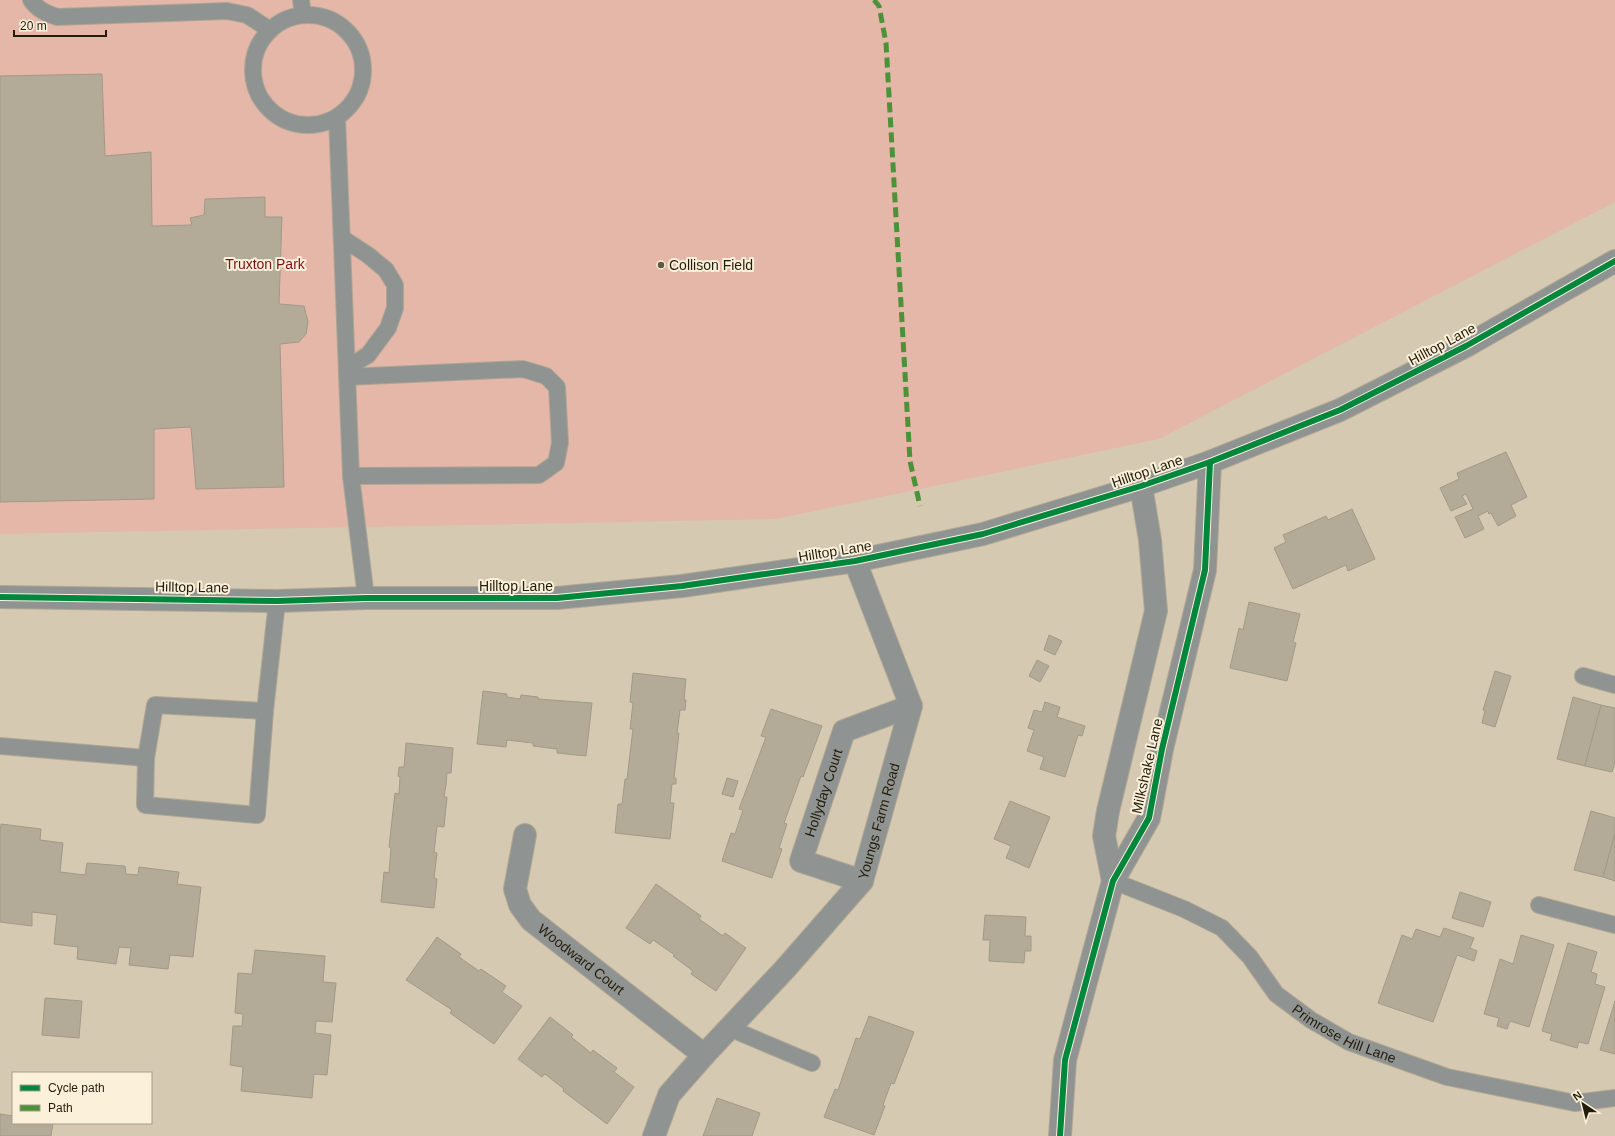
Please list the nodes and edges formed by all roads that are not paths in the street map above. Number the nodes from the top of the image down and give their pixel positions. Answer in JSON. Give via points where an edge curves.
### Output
{"nodes":[{"id":1,"x":31,"y":0,"type":"edge"},
{"id":2,"x":302,"y":8,"type":"edge"},
{"id":3,"x":270,"y":30,"type":"junction"},
{"id":4,"x":338,"y":117,"type":"junction"},
{"id":5,"x":342,"y":238,"type":"junction"},
{"id":6,"x":1615,"y":261,"type":"edge"},
{"id":7,"x":347,"y":373,"type":"junction"},
{"id":8,"x":1210,"y":462,"type":"junction"},
{"id":9,"x":351,"y":476,"type":"junction"},
{"id":10,"x":1141,"y":486,"type":"junction"},
{"id":11,"x":855,"y":561,"type":"junction"},
{"id":12,"x":0,"y":597,"type":"edge"},
{"id":13,"x":366,"y":598,"type":"junction"},
{"id":14,"x":277,"y":600,"type":"junction"},
{"id":15,"x":1583,"y":676,"type":"dead end"},
{"id":16,"x":1615,"y":685,"type":"edge"},
{"id":17,"x":911,"y":706,"type":"junction"},
{"id":18,"x":264,"y":711,"type":"junction"},
{"id":19,"x":0,"y":746,"type":"edge"},
{"id":20,"x":146,"y":758,"type":"junction"},
{"id":21,"x":525,"y":835,"type":"dead end"},
{"id":22,"x":862,"y":881,"type":"junction"},
{"id":23,"x":1114,"y":882,"type":"junction"},
{"id":24,"x":1539,"y":905,"type":"dead end"},
{"id":25,"x":1615,"y":925,"type":"edge"},
{"id":26,"x":729,"y":1028,"type":"junction"},
{"id":27,"x":704,"y":1055,"type":"junction"},
{"id":28,"x":812,"y":1063,"type":"dead end"},
{"id":29,"x":1615,"y":1098,"type":"edge"},
{"id":30,"x":654,"y":1136,"type":"edge"},
{"id":31,"x":1060,"y":1136,"type":"edge"}],
"edges":[{"from":1,"to":3,"type":"lane","via":[[45,13],[57,17],[227,11],[247,15]]},
{"from":2,"to":3,"type":"lane"},
{"from":2,"to":4,"type":"lane","via":[[338,24],[352,36],[361,52],[364,71],[360,89],[351,105]]},
{"from":3,"to":4,"type":"lane","via":[[259,44],[253,62],[254,80],[259,97],[270,111],[285,121],[303,125],[321,124]]},
{"from":4,"to":5,"type":"lane"},
{"from":5,"to":7,"type":"lane"},
{"from":5,"to":7,"type":"lane","via":[[386,270],[395,285],[396,308],[388,328],[368,355]]},
{"from":6,"to":8,"type":"street","name":"Hilltop Lane","via":[[1466,346],[1340,410]]},
{"from":7,"to":9,"type":"lane"},
{"from":7,"to":9,"type":"lane","via":[[529,370],[546,376],[557,387],[560,443],[556,463],[539,475]]},
{"from":8,"to":10,"type":"street","name":"Hilltop Lane"},
{"from":8,"to":23,"type":"street","name":"Milkshake Lane","via":[[1205,570],[1162,749],[1149,818]]},
{"from":9,"to":13,"type":"lane"},
{"from":10,"to":11,"type":"street","name":"Hilltop Lane","via":[[983,534]]},
{"from":10,"to":23,"type":"street","name":"Milkshake Lane","via":[[1150,540],[1156,611],[1104,836]]},
{"from":11,"to":13,"type":"street","name":"Hilltop Lane","via":[[682,586],[557,598]]},
{"from":11,"to":17,"type":"street"},
{"from":12,"to":14,"type":"street","name":"Hilltop Lane"},
{"from":13,"to":14,"type":"street","name":"Hilltop Lane"},
{"from":14,"to":18,"type":"lane"},
{"from":15,"to":16,"type":"lane"},
{"from":17,"to":22,"type":"street","name":"Youngs Farm Road"},
{"from":17,"to":22,"type":"street","name":"Hollyday Court","via":[[844,731],[801,861]]},
{"from":18,"to":20,"type":"lane","via":[[155,705]]},
{"from":18,"to":20,"type":"lane","via":[[257,815],[145,805]]},
{"from":19,"to":20,"type":"lane"},
{"from":21,"to":27,"type":"street","name":"Woodward Court","via":[[515,889],[520,905],[531,920]]},
{"from":22,"to":26,"type":"street","name":"Youngs Farm Road"},
{"from":23,"to":29,"type":"lane","name":"Primrose Hill Lane","via":[[1184,909],[1222,928],[1250,957],[1276,994],[1311,1020],[1349,1042],[1447,1077],[1575,1103]]},
{"from":23,"to":31,"type":"street","name":"Milkshake Lane","via":[[1065,1060]]},
{"from":24,"to":25,"type":"lane"},
{"from":26,"to":27,"type":"street","name":"Youngs Farm Road"},
{"from":26,"to":28,"type":"lane"},
{"from":27,"to":30,"type":"street","name":"Youngs Farm Road","via":[[669,1095]]}]}
